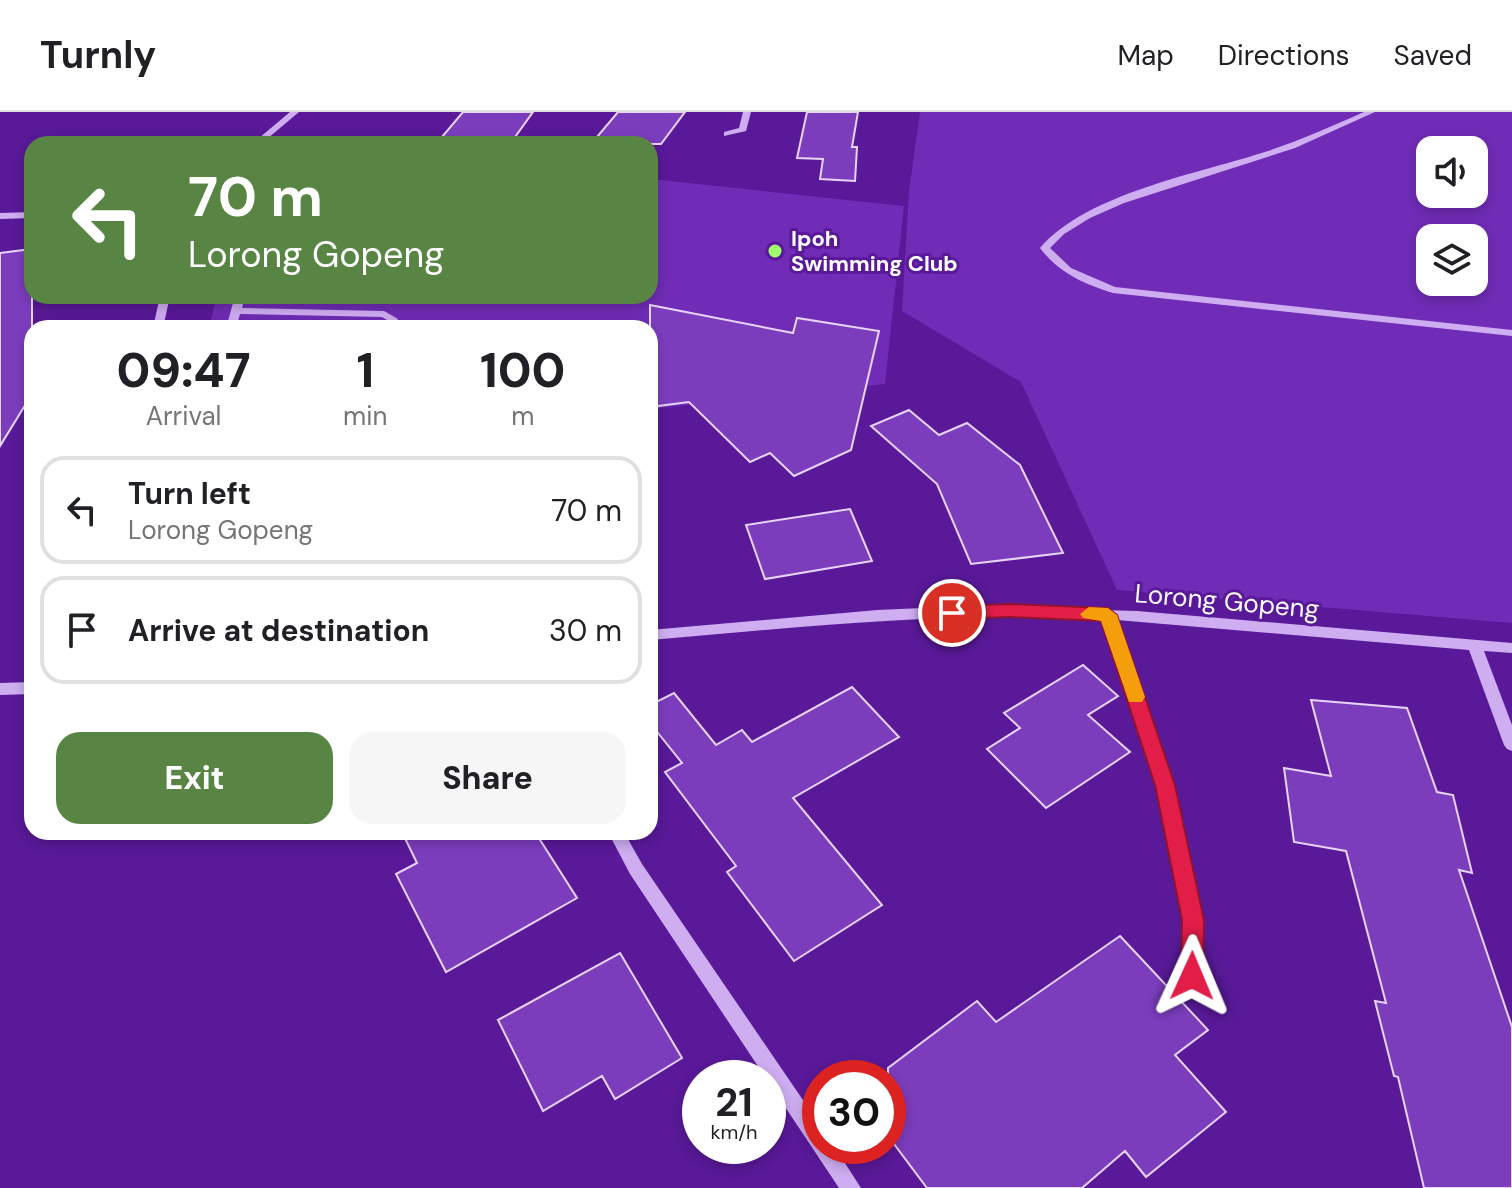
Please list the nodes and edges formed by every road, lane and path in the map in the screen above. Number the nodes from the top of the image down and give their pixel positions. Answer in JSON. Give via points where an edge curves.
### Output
{"nodes":[{"id":1,"x":295,"y":112,"type":"edge"},
{"id":2,"x":747,"y":112,"type":"edge"},
{"id":3,"x":1371,"y":112,"type":"edge"},
{"id":4,"x":727,"y":134,"type":"dead end"},
{"id":5,"x":266,"y":136,"type":"edge"},
{"id":6,"x":24,"y":215,"type":"edge"},
{"id":7,"x":0,"y":216,"type":"edge"},
{"id":8,"x":238,"y":304,"type":"edge"},
{"id":9,"x":237,"y":311,"type":"junction"},
{"id":10,"x":234,"y":320,"type":"edge"},
{"id":11,"x":393,"y":320,"type":"edge"},
{"id":12,"x":1512,"y":333,"type":"edge"},
{"id":13,"x":1108,"y":615,"type":"junction"},
{"id":14,"x":658,"y":634,"type":"edge"},
{"id":15,"x":1475,"y":646,"type":"junction"},
{"id":16,"x":1512,"y":648,"type":"edge"},
{"id":17,"x":24,"y":688,"type":"edge"},
{"id":18,"x":0,"y":689,"type":"edge"},
{"id":19,"x":1512,"y":745,"type":"edge"},
{"id":20,"x":620,"y":840,"type":"edge"},
{"id":21,"x":1192,"y":976,"type":"dead end"},
{"id":22,"x":802,"y":1116,"type":"edge"},
{"id":23,"x":835,"y":1164,"type":"edge"},
{"id":24,"x":851,"y":1188,"type":"edge"}],
"edges":[{"from":1,"to":5,"type":"street"},
{"from":2,"to":4,"type":"street","via":[[743,129]]},
{"from":3,"to":12,"type":"street","via":[[1292,146],[1084,215],[1045,248],[1073,275],[1113,290]]},
{"from":6,"to":7,"type":"street"},
{"from":8,"to":9,"type":"street"},
{"from":9,"to":10,"type":"street"},
{"from":9,"to":11,"type":"street","via":[[384,314]]},
{"from":13,"to":14,"type":"street","name":"Lorong Gopeng","via":[[923,614]]},
{"from":13,"to":15,"type":"street","name":"Lorong Gopeng"},
{"from":13,"to":21,"type":"street","via":[[1165,785],[1193,920]]},
{"from":15,"to":16,"type":"street","name":"Lorong Gopeng"},
{"from":15,"to":19,"type":"street"},
{"from":17,"to":18,"type":"street"},
{"from":20,"to":22,"type":"street"},
{"from":23,"to":24,"type":"street"}]}
